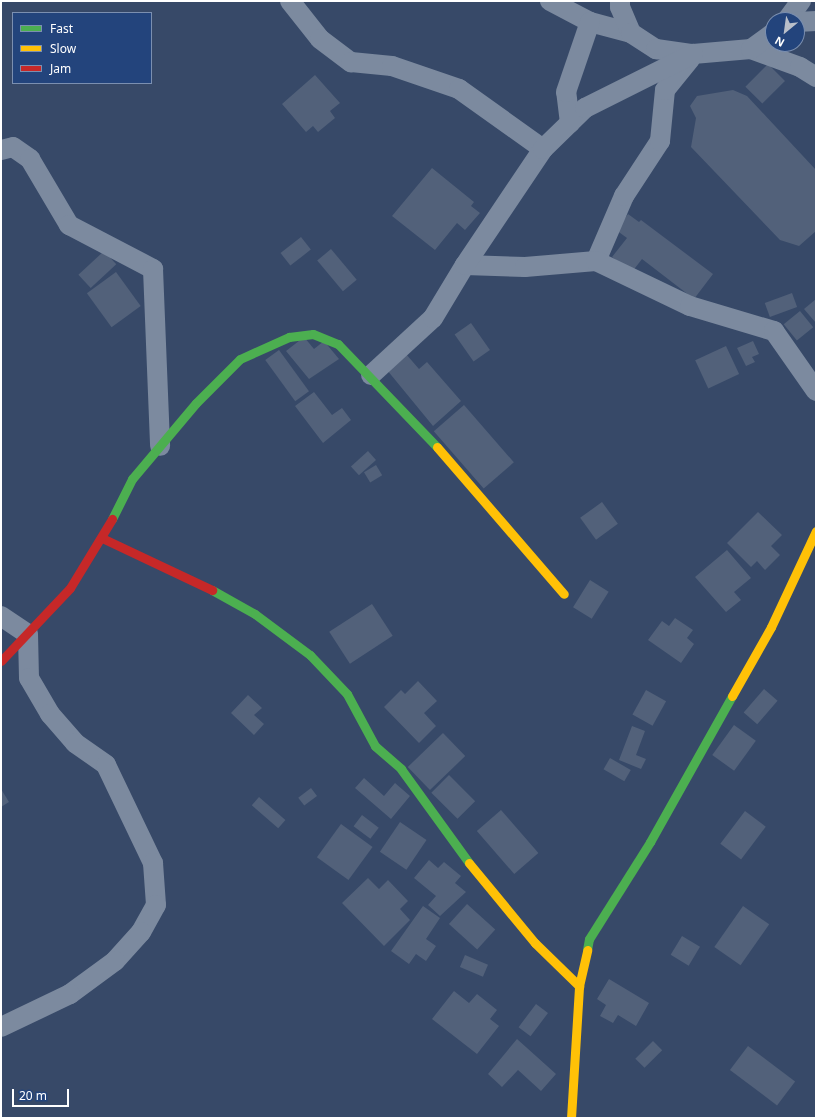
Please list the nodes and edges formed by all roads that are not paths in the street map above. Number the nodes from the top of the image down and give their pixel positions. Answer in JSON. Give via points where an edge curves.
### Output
{"nodes":[{"id":1,"x":290,"y":1,"type":"edge"},
{"id":2,"x":550,"y":1,"type":"edge"},
{"id":3,"x":620,"y":1,"type":"edge"},
{"id":4,"x":801,"y":1,"type":"edge"},
{"id":5,"x":793,"y":12,"type":"edge"},
{"id":6,"x":816,"y":20,"type":"edge"},
{"id":7,"x":805,"y":21,"type":"edge"},
{"id":8,"x":590,"y":22,"type":"junction"},
{"id":9,"x":631,"y":33,"type":"junction"},
{"id":10,"x":765,"y":39,"type":"edge"},
{"id":11,"x":751,"y":49,"type":"junction"},
{"id":12,"x":693,"y":54,"type":"junction"},
{"id":13,"x":816,"y":77,"type":"edge"},
{"id":14,"x":570,"y":123,"type":"junction"},
{"id":15,"x":543,"y":149,"type":"junction"},
{"id":16,"x":1,"y":150,"type":"edge"},
{"id":17,"x":596,"y":261,"type":"junction"},
{"id":18,"x":465,"y":265,"type":"junction"},
{"id":19,"x":371,"y":375,"type":"junction"},
{"id":20,"x":816,"y":391,"type":"edge"},
{"id":21,"x":160,"y":446,"type":"junction"},
{"id":22,"x":816,"y":532,"type":"edge"},
{"id":23,"x":102,"y":538,"type":"junction"},
{"id":24,"x":564,"y":594,"type":"dead end"},
{"id":25,"x":1,"y":616,"type":"edge"},
{"id":26,"x":28,"y":634,"type":"junction"},
{"id":27,"x":1,"y":661,"type":"edge"},
{"id":28,"x":579,"y":986,"type":"junction"},
{"id":29,"x":1,"y":1027,"type":"edge"},
{"id":30,"x":571,"y":1118,"type":"edge"}],
"edges":[{"from":1,"to":15,"type":"street","via":[[320,39],[351,62],[392,66],[459,89]]},
{"from":2,"to":8,"type":"street"},
{"from":3,"to":9,"type":"street"},
{"from":4,"to":5,"type":"street"},
{"from":6,"to":7,"type":"street"},
{"from":8,"to":9,"type":"street"},
{"from":8,"to":14,"type":"street","via":[[566,92]]},
{"from":9,"to":12,"type":"street","via":[[656,48]]},
{"from":10,"to":11,"type":"street"},
{"from":11,"to":12,"type":"street"},
{"from":11,"to":13,"type":"street","via":[[800,67]]},
{"from":12,"to":14,"type":"street","via":[[585,108]]},
{"from":12,"to":17,"type":"street","via":[[665,90],[660,141],[624,196]]},
{"from":14,"to":15,"type":"street"},
{"from":15,"to":18,"type":"street"},
{"from":16,"to":21,"type":"street","via":[[13,147],[30,159],[69,225],[153,270]]},
{"from":17,"to":18,"type":"street","via":[[525,267]]},
{"from":17,"to":20,"type":"street","via":[[690,306],[774,331]]},
{"from":18,"to":19,"type":"street","via":[[434,318]]},
{"from":19,"to":21,"type":"street","via":[[338,344],[313,334],[289,336],[240,359]]},
{"from":19,"to":24,"type":"street","via":[[408,412]]},
{"from":21,"to":23,"type":"street","via":[[132,479]]},
{"from":22,"to":28,"type":"street","via":[[771,627],[650,842],[589,939]]},
{"from":23,"to":26,"type":"street","via":[[70,588]]},
{"from":23,"to":28,"type":"street","via":[[181,572],[256,614],[310,655],[347,694],[375,746],[401,769],[461,854],[535,943]]},
{"from":25,"to":26,"type":"street"},
{"from":26,"to":27,"type":"street"},
{"from":26,"to":29,"type":"street","via":[[29,678],[50,714],[75,744],[106,765],[153,863],[156,905],[141,932],[115,961],[70,994]]},
{"from":28,"to":30,"type":"street"}]}
